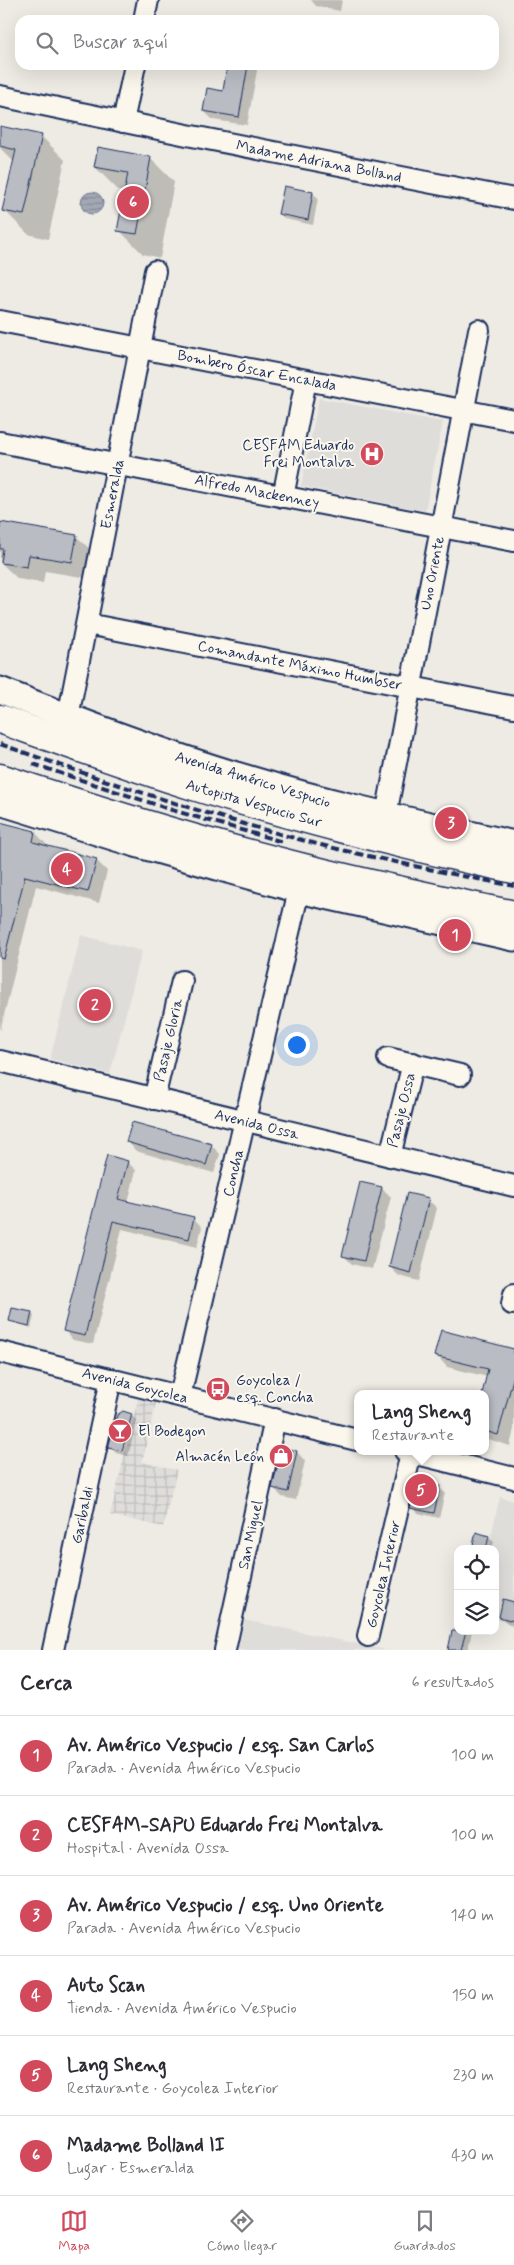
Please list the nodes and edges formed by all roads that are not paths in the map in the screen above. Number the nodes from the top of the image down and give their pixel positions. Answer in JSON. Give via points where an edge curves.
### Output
{"nodes":[{"id":1,"x":148,"y":0,"type":"edge"},
{"id":2,"x":145,"y":15,"type":"edge"},
{"id":3,"x":134,"y":70,"type":"edge"},
{"id":4,"x":0,"y":96,"type":"edge"},
{"id":5,"x":123,"y":122,"type":"junction"},
{"id":6,"x":514,"y":199,"type":"edge"},
{"id":7,"x":155,"y":271,"type":"dead end"},
{"id":8,"x":0,"y":321,"type":"edge"},
{"id":9,"x":479,"y":330,"type":"dead end"},
{"id":10,"x":140,"y":348,"type":"junction"},
{"id":11,"x":306,"y":380,"type":"junction"},
{"id":12,"x":464,"y":410,"type":"junction"},
{"id":13,"x":514,"y":420,"type":"edge"},
{"id":14,"x":0,"y":442,"type":"edge"},
{"id":15,"x":118,"y":464,"type":"junction"},
{"id":16,"x":283,"y":496,"type":"junction"},
{"id":17,"x":441,"y":527,"type":"junction"},
{"id":18,"x":514,"y":542,"type":"edge"},
{"id":19,"x":86,"y":624,"type":"junction"},
{"id":20,"x":410,"y":686,"type":"junction"},
{"id":21,"x":0,"y":690,"type":"edge"},
{"id":22,"x":514,"y":706,"type":"edge"},
{"id":23,"x":68,"y":717,"type":"junction"},
{"id":24,"x":0,"y":719,"type":"edge"},
{"id":25,"x":0,"y":778,"type":"edge"},
{"id":26,"x":0,"y":802,"type":"edge"},
{"id":27,"x":386,"y":815,"type":"junction"},
{"id":28,"x":514,"y":844,"type":"edge"},
{"id":29,"x":514,"y":869,"type":"edge"},
{"id":30,"x":299,"y":890,"type":"junction"},
{"id":31,"x":514,"y":915,"type":"edge"},
{"id":32,"x":514,"y":938,"type":"edge"},
{"id":33,"x":182,"y":981,"type":"dead end"},
{"id":34,"x":388,"y":1058,"type":"dead end"},
{"id":35,"x":0,"y":1061,"type":"edge"},
{"id":36,"x":412,"y":1064,"type":"junction"},
{"id":37,"x":460,"y":1075,"type":"dead end"},
{"id":38,"x":154,"y":1099,"type":"junction"},
{"id":39,"x":245,"y":1121,"type":"junction"},
{"id":40,"x":390,"y":1156,"type":"junction"},
{"id":41,"x":514,"y":1186,"type":"edge"},
{"id":42,"x":0,"y":1352,"type":"edge"},
{"id":43,"x":111,"y":1379,"type":"junction"},
{"id":44,"x":180,"y":1396,"type":"junction"},
{"id":45,"x":275,"y":1420,"type":"junction"},
{"id":46,"x":354,"y":1439,"type":"edge"},
{"id":47,"x":407,"y":1455,"type":"edge"},
{"id":48,"x":420,"y":1455,"type":"edge"},
{"id":49,"x":514,"y":1478,"type":"edge"},
{"id":50,"x":368,"y":1636,"type":"dead end"},
{"id":51,"x":53,"y":1650,"type":"edge"},
{"id":52,"x":224,"y":1650,"type":"edge"}],
"edges":[{"from":1,"to":2,"type":"street"},
{"from":3,"to":5,"type":"street"},
{"from":4,"to":5,"type":"street","name":"Madame Adriana Bolland"},
{"from":5,"to":6,"type":"street","name":"Madame Adriana Bolland"},
{"from":7,"to":10,"type":"street","name":"Esmeralda"},
{"from":8,"to":10,"type":"street","name":"Bombero Óscar Encalada"},
{"from":9,"to":12,"type":"street","name":"Uno Oriente"},
{"from":10,"to":11,"type":"street","name":"Bombero Óscar Encalada"},
{"from":10,"to":15,"type":"street","name":"Esmeralda"},
{"from":11,"to":12,"type":"street","name":"Bombero Óscar Encalada"},
{"from":11,"to":16,"type":"street"},
{"from":12,"to":13,"type":"street","name":"Bombero Óscar Encalada"},
{"from":12,"to":17,"type":"street","name":"Uno Oriente"},
{"from":14,"to":15,"type":"street","name":"Alfredo Mackenney"},
{"from":15,"to":16,"type":"street","name":"Alfredo Mackenney"},
{"from":15,"to":19,"type":"street","name":"Esmeralda"},
{"from":16,"to":17,"type":"street","name":"Alfredo Mackenney"},
{"from":17,"to":18,"type":"street","name":"Alfredo Mackenney"},
{"from":17,"to":20,"type":"street","name":"Uno Oriente"},
{"from":19,"to":20,"type":"street","name":"Comandante Máximo Humbser"},
{"from":19,"to":23,"type":"street","name":"Esmeralda"},
{"from":20,"to":22,"type":"street","name":"Comandante Máximo Humbser"},
{"from":20,"to":27,"type":"street","name":"Uno Oriente"},
{"from":21,"to":23,"type":"main road","name":"Avenida Américo Vespucio"},
{"from":23,"to":27,"type":"main road","name":"Avenida Américo Vespucio","via":[[252,780]]},
{"from":24,"to":29,"type":"highway","name":"Autopista Vespucio Sur","via":[[228,797]]},
{"from":25,"to":31,"type":"highway","via":[[259,856]]},
{"from":26,"to":30,"type":"main road"},
{"from":27,"to":28,"type":"main road","name":"Avenida Américo Vespucio"},
{"from":30,"to":32,"type":"main road"},
{"from":30,"to":39,"type":"street","name":"Concha"},
{"from":33,"to":38,"type":"street","name":"Pasaje Gloria"},
{"from":34,"to":36,"type":"street","name":"Pasaje Ossa"},
{"from":35,"to":38,"type":"street","name":"Avenida Ossa"},
{"from":36,"to":37,"type":"street","name":"Pasaje Ossa"},
{"from":36,"to":40,"type":"street","name":"Pasaje Ossa"},
{"from":38,"to":39,"type":"street","name":"Avenida Ossa"},
{"from":39,"to":40,"type":"street","name":"Avenida Ossa"},
{"from":39,"to":44,"type":"street","name":"Concha"},
{"from":40,"to":41,"type":"street","name":"Avenida Ossa"},
{"from":42,"to":43,"type":"street","name":"Avenida Goycolea"},
{"from":43,"to":44,"type":"street","name":"Avenida Goycolea"},
{"from":43,"to":51,"type":"street","name":"Garibaldi"},
{"from":44,"to":45,"type":"street","name":"Avenida Goycolea"},
{"from":45,"to":46,"type":"street","name":"Avenida Goycolea"},
{"from":45,"to":52,"type":"street","name":"San Miguel"},
{"from":47,"to":50,"type":"street","name":"Goycolea Interior"},
{"from":48,"to":49,"type":"street"}]}
